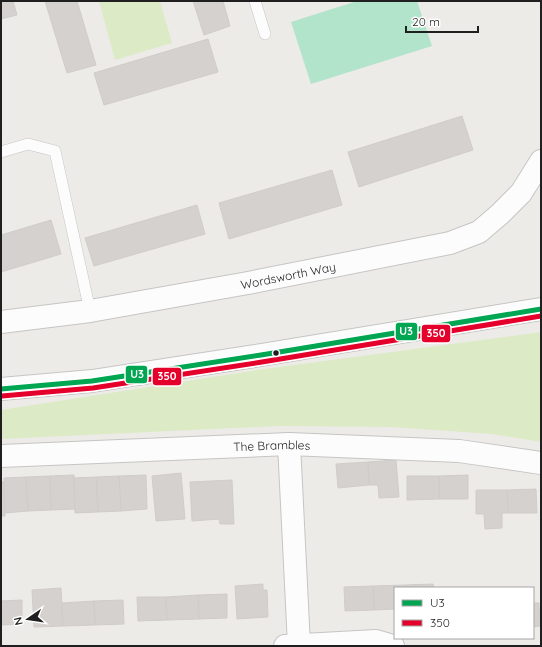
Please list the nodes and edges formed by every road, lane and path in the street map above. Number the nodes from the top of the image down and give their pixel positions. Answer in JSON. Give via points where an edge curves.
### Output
{"nodes":[{"id":1,"x":254,"y":1,"type":"edge"},
{"id":2,"x":265,"y":34,"type":"dead end"},
{"id":3,"x":1,"y":152,"type":"edge"},
{"id":4,"x":541,"y":161,"type":"edge"},
{"id":5,"x":541,"y":309,"type":"edge"},
{"id":6,"x":90,"y":311,"type":"junction"},
{"id":7,"x":1,"y":322,"type":"edge"},
{"id":8,"x":1,"y":389,"type":"edge"},
{"id":9,"x":289,"y":444,"type":"junction"},
{"id":10,"x":1,"y":456,"type":"edge"},
{"id":11,"x":541,"y":463,"type":"edge"},
{"id":12,"x":291,"y":645,"type":"edge"},
{"id":13,"x":393,"y":646,"type":"edge"}],
"edges":[{"from":1,"to":2,"type":"lane"},
{"from":3,"to":6,"type":"lane","via":[[28,144],[55,151]]},
{"from":4,"to":6,"type":"street","name":"Wordsworth Way","via":[[521,193],[500,214],[480,232],[450,243]]},
{"from":5,"to":8,"type":"street","via":[[269,354],[92,380]]},
{"from":6,"to":7,"type":"street","name":"Wordsworth Way"},
{"from":9,"to":10,"type":"street","name":"The Brambles"},
{"from":9,"to":11,"type":"street","name":"The Brambles","via":[[459,451]]},
{"from":9,"to":12,"type":"street"},
{"from":12,"to":13,"type":"street","via":[[376,641]]}]}
